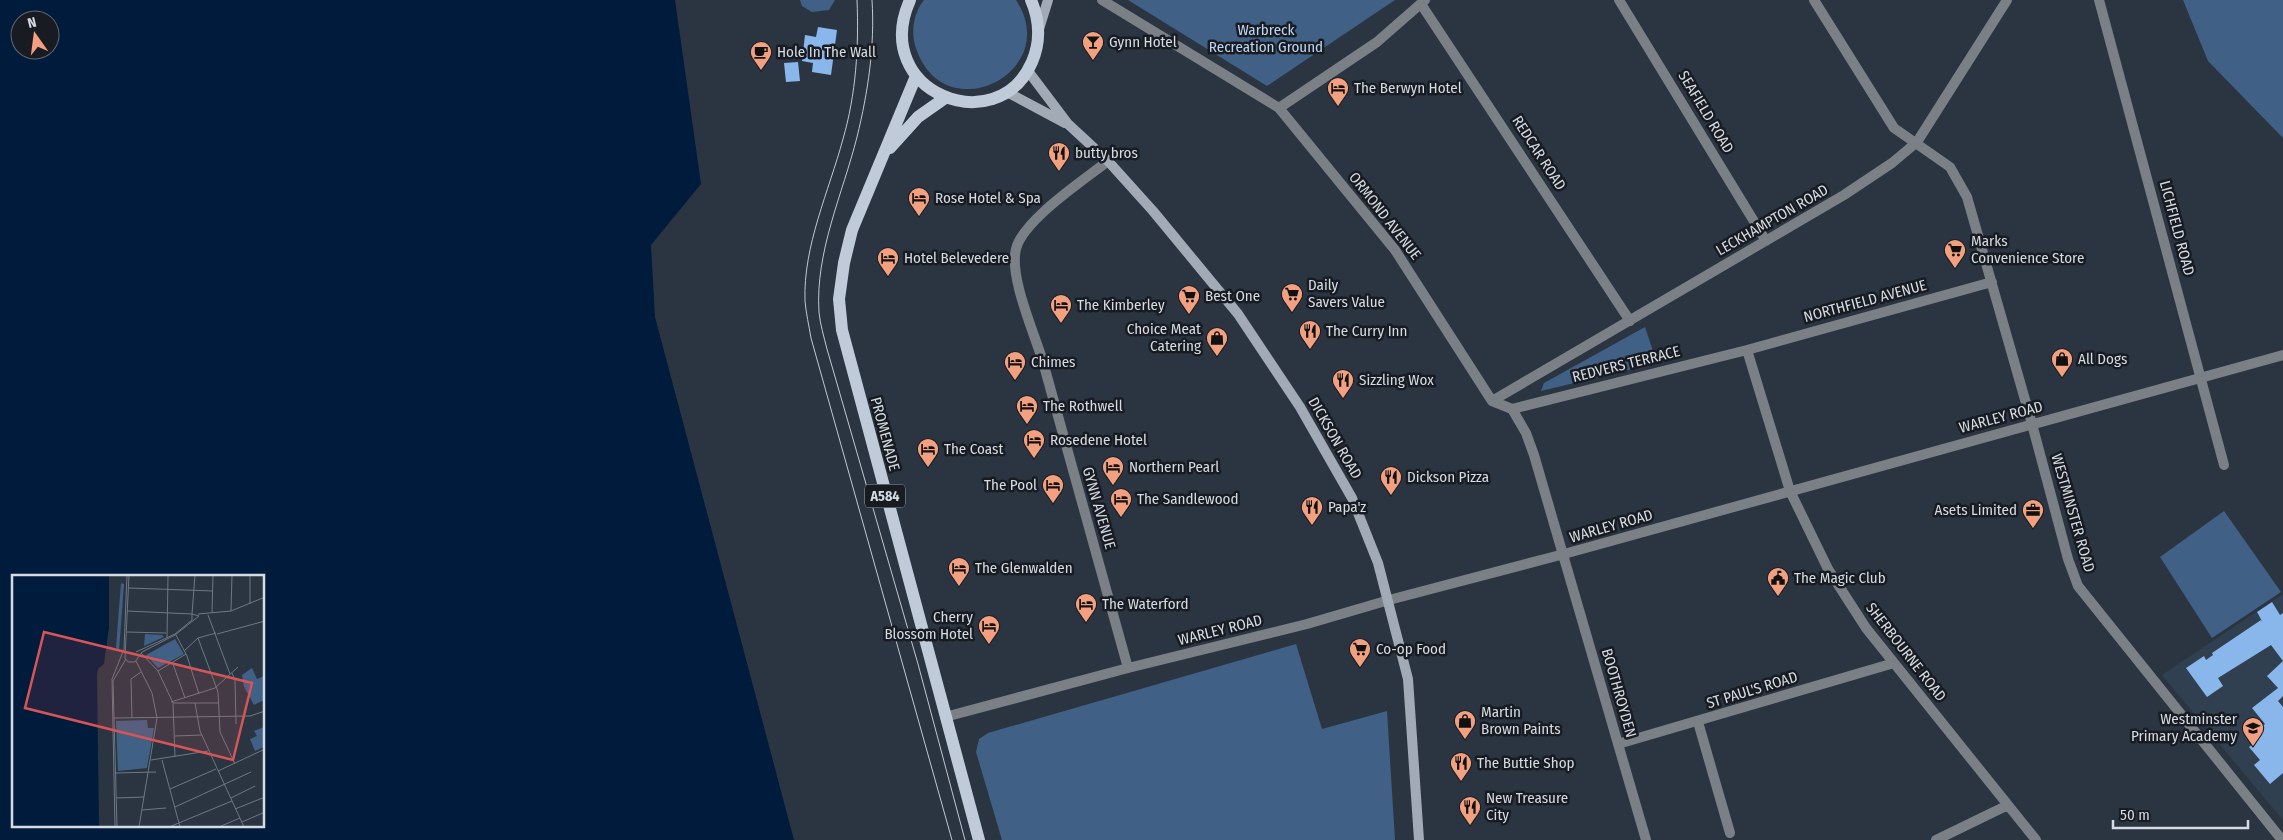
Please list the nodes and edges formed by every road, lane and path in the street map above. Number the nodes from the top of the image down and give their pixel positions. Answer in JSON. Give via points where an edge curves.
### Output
{"nodes":[{"id":1,"x":899,"y":0,"type":"edge"},
{"id":2,"x":910,"y":0,"type":"edge"},
{"id":3,"x":1031,"y":0,"type":"edge"},
{"id":4,"x":1048,"y":0,"type":"edge"},
{"id":5,"x":1102,"y":0,"type":"edge"},
{"id":6,"x":1619,"y":0,"type":"edge"},
{"id":7,"x":1814,"y":0,"type":"edge"},
{"id":8,"x":2007,"y":0,"type":"edge"},
{"id":9,"x":2099,"y":0,"type":"edge"},
{"id":10,"x":1423,"y":2,"type":"edge"},
{"id":11,"x":903,"y":15,"type":"junction"},
{"id":12,"x":1039,"y":29,"type":"junction"},
{"id":13,"x":1028,"y":71,"type":"junction"},
{"id":14,"x":916,"y":76,"type":"junction"},
{"id":15,"x":1007,"y":92,"type":"junction"},
{"id":16,"x":945,"y":98,"type":"junction"},
{"id":17,"x":1279,"y":108,"type":"junction"},
{"id":18,"x":1068,"y":124,"type":"junction"},
{"id":19,"x":1917,"y":142,"type":"junction"},
{"id":20,"x":885,"y":154,"type":"junction"},
{"id":21,"x":1108,"y":161,"type":"junction"},
{"id":22,"x":1766,"y":241,"type":"junction"},
{"id":23,"x":1992,"y":282,"type":"junction"},
{"id":24,"x":1630,"y":321,"type":"junction"},
{"id":25,"x":1747,"y":350,"type":"junction"},
{"id":26,"x":2283,"y":355,"type":"edge"},
{"id":27,"x":2201,"y":378,"type":"junction"},
{"id":28,"x":1492,"y":401,"type":"junction"},
{"id":29,"x":1512,"y":409,"type":"junction"},
{"id":30,"x":2032,"y":424,"type":"junction"},
{"id":31,"x":2224,"y":464,"type":"dead end"},
{"id":32,"x":1790,"y":491,"type":"junction"},
{"id":33,"x":1564,"y":554,"type":"junction"},
{"id":34,"x":1389,"y":600,"type":"junction"},
{"id":35,"x":1894,"y":663,"type":"junction"},
{"id":36,"x":1128,"y":668,"type":"junction"},
{"id":37,"x":945,"y":717,"type":"junction"},
{"id":38,"x":1698,"y":722,"type":"junction"},
{"id":39,"x":1618,"y":744,"type":"junction"},
{"id":40,"x":2008,"y":805,"type":"junction"},
{"id":41,"x":1730,"y":833,"type":"dead end"},
{"id":42,"x":979,"y":840,"type":"edge"},
{"id":43,"x":1420,"y":840,"type":"edge"},
{"id":44,"x":1646,"y":840,"type":"edge"},
{"id":45,"x":1936,"y":840,"type":"edge"},
{"id":46,"x":2036,"y":840,"type":"edge"},
{"id":47,"x":2282,"y":840,"type":"edge"}],
"edges":[{"from":1,"to":11,"type":"main road"},
{"from":2,"to":11,"type":"main road"},
{"from":3,"to":12,"type":"main road"},
{"from":4,"to":12,"type":"street"},
{"from":5,"to":17,"type":"street","name":"ORMOND AVENUE"},
{"from":6,"to":22,"type":"street","name":"SEAFIELD ROAD"},
{"from":7,"to":19,"type":"street","via":[[1894,128]]},
{"from":8,"to":19,"type":"street","name":"LECKHAMPTON ROAD"},
{"from":9,"to":27,"type":"street","name":"LICHFIELD ROAD"},
{"from":10,"to":17,"type":"street","via":[[1377,42]]},
{"from":10,"to":24,"type":"street","name":"REDCAR ROAD"},
{"from":11,"to":14,"type":"main road","via":[[901,38],[905,58]]},
{"from":12,"to":13,"type":"main road","via":[[1037,51]]},
{"from":13,"to":15,"type":"main road"},
{"from":13,"to":18,"type":"street","name":"DICKSON ROAD"},
{"from":14,"to":16,"type":"main road","via":[[930,90]]},
{"from":14,"to":20,"type":"main road","name":"PROMENADE","number":"A584"},
{"from":15,"to":16,"type":"main road","via":[[977,102]]},
{"from":15,"to":18,"type":"street","name":"DICKSON ROAD"},
{"from":16,"to":20,"type":"main road","name":"PROMENADE","number":"A584","via":[[918,117]]},
{"from":17,"to":28,"type":"street","name":"ORMOND AVENUE","via":[[1396,250]]},
{"from":18,"to":21,"type":"street","name":"DICKSON ROAD"},
{"from":19,"to":22,"type":"street","name":"LECKHAMPTON ROAD","via":[[1844,195]]},
{"from":19,"to":23,"type":"street","name":"WESTMINSTER ROAD","via":[[1950,167],[1967,197]]},
{"from":20,"to":37,"type":"main road","name":"PROMENADE","number":"A584","via":[[852,230],[839,299],[842,330]]},
{"from":21,"to":34,"type":"street","name":"DICKSON ROAD","via":[[1238,314],[1295,399],[1352,498]]},
{"from":21,"to":36,"type":"street","name":"GYNN AVENUE","via":[[1034,221],[1016,248],[1015,265]]},
{"from":22,"to":24,"type":"street","name":"LECKHAMPTON ROAD"},
{"from":23,"to":25,"type":"street","name":"NORTHFIELD AVENUE"},
{"from":23,"to":30,"type":"street","name":"WESTMINSTER ROAD"},
{"from":24,"to":28,"type":"street","name":"LECKHAMPTON ROAD"},
{"from":25,"to":29,"type":"street","name":"REDVERS TERRACE"},
{"from":25,"to":32,"type":"street","name":"SHERBOURNE ROAD"},
{"from":26,"to":27,"type":"street","name":"WARLEY ROAD"},
{"from":27,"to":30,"type":"street","name":"WARLEY ROAD"},
{"from":27,"to":31,"type":"street","name":"LICHFIELD ROAD"},
{"from":28,"to":29,"type":"street"},
{"from":29,"to":33,"type":"street","via":[[1526,433]]},
{"from":30,"to":32,"type":"street","name":"WARLEY ROAD"},
{"from":30,"to":47,"type":"street","name":"WESTMINSTER ROAD","via":[[2078,586]]},
{"from":32,"to":33,"type":"street","name":"WARLEY ROAD"},
{"from":32,"to":35,"type":"street","name":"SHERBOURNE ROAD","via":[[1832,576]]},
{"from":33,"to":34,"type":"street","name":"WARLEY ROAD"},
{"from":33,"to":39,"type":"street","name":"BOOTHROYDEN"},
{"from":34,"to":36,"type":"street","name":"WARLEY ROAD","via":[[1307,624]]},
{"from":34,"to":43,"type":"street","name":"DICKSON ROAD","via":[[1408,679]]},
{"from":35,"to":38,"type":"street","name":"ST PAUL'S ROAD"},
{"from":35,"to":40,"type":"street","name":"SHERBOURNE ROAD"},
{"from":36,"to":37,"type":"street","name":"WARLEY ROAD"},
{"from":37,"to":42,"type":"main road","name":"PROMENADE","number":"A584"},
{"from":38,"to":39,"type":"street","name":"ST PAUL'S ROAD"},
{"from":38,"to":41,"type":"street"},
{"from":39,"to":44,"type":"street","name":"BOOTHROYDEN"},
{"from":40,"to":45,"type":"street"},
{"from":40,"to":46,"type":"street","name":"SHERBOURNE ROAD"}]}
